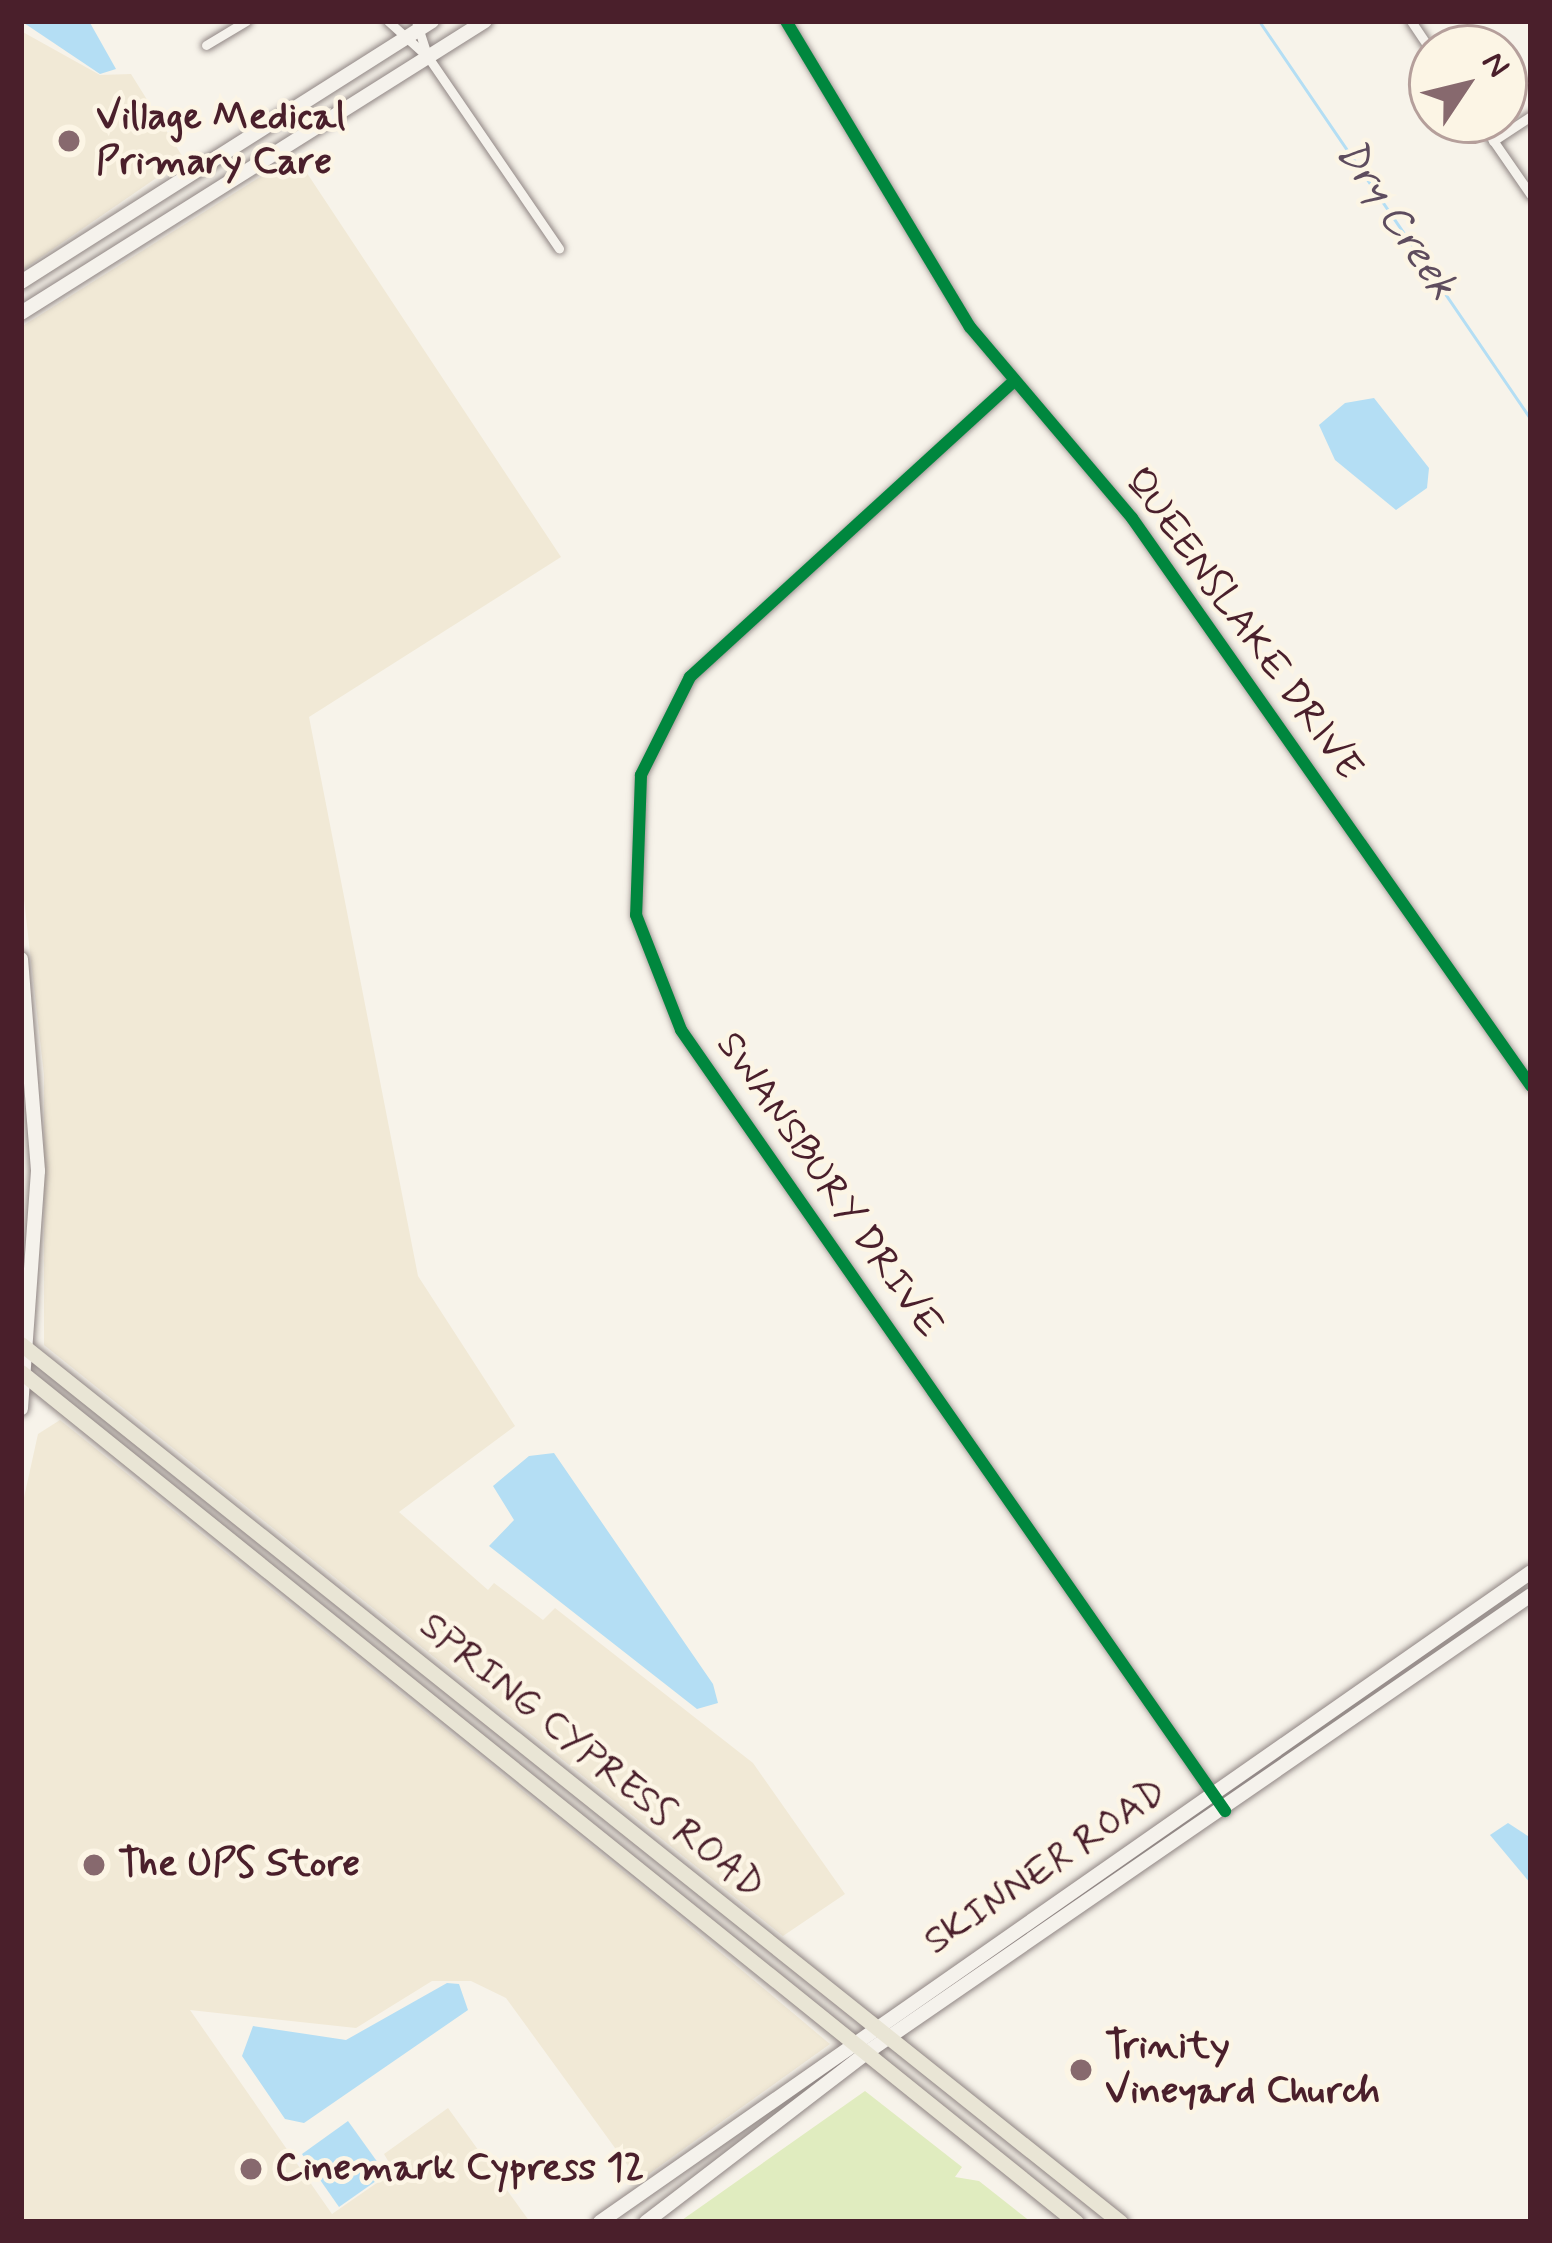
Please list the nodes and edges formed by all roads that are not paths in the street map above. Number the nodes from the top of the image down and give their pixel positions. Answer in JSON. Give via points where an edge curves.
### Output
{"nodes":[{"id":1,"x":246,"y":21,"type":"edge"},
{"id":2,"x":388,"y":21,"type":"edge"},
{"id":3,"x":485,"y":21,"type":"edge"},
{"id":4,"x":786,"y":21,"type":"edge"},
{"id":5,"x":422,"y":24,"type":"edge"},
{"id":6,"x":402,"y":40,"type":"junction"},
{"id":7,"x":206,"y":45,"type":"dead end"},
{"id":8,"x":428,"y":58,"type":"junction"},
{"id":9,"x":241,"y":142,"type":"junction"},
{"id":10,"x":1495,"y":144,"type":"edge"},
{"id":11,"x":256,"y":165,"type":"junction"},
{"id":12,"x":1531,"y":195,"type":"edge"},
{"id":13,"x":559,"y":248,"type":"dead end"},
{"id":14,"x":40,"y":270,"type":"junction"},
{"id":15,"x":21,"y":282,"type":"edge"},
{"id":16,"x":55,"y":292,"type":"junction"},
{"id":17,"x":21,"y":314,"type":"edge"},
{"id":18,"x":1014,"y":381,"type":"junction"},
{"id":19,"x":21,"y":959,"type":"edge"},
{"id":20,"x":1531,"y":1086,"type":"edge"},
{"id":21,"x":28,"y":1274,"type":"edge"},
{"id":22,"x":24,"y":1346,"type":"edge"},
{"id":23,"x":23,"y":1374,"type":"edge"},
{"id":24,"x":21,"y":1408,"type":"edge"},
{"id":25,"x":292,"y":1561,"type":"junction"},
{"id":26,"x":1531,"y":1572,"type":"edge"},
{"id":27,"x":279,"y":1581,"type":"junction"},
{"id":28,"x":1531,"y":1595,"type":"edge"},
{"id":29,"x":1389,"y":1671,"type":"junction"},
{"id":30,"x":1400,"y":1688,"type":"junction"},
{"id":31,"x":501,"y":1727,"type":"junction"},
{"id":32,"x":486,"y":1748,"type":"junction"},
{"id":33,"x":1215,"y":1794,"type":"junction"},
{"id":34,"x":1225,"y":1810,"type":"junction"},
{"id":35,"x":663,"y":1857,"type":"junction"},
{"id":36,"x":643,"y":1874,"type":"junction"},
{"id":37,"x":1077,"y":1887,"type":"junction"},
{"id":38,"x":1088,"y":1903,"type":"junction"},
{"id":39,"x":873,"y":2025,"type":"junction"},
{"id":40,"x":890,"y":2039,"type":"junction"},
{"id":41,"x":851,"y":2042,"type":"junction"},
{"id":42,"x":866,"y":2053,"type":"junction"},
{"id":43,"x":1087,"y":2196,"type":"junction"},
{"id":44,"x":1073,"y":2220,"type":"edge"},
{"id":45,"x":600,"y":2222,"type":"edge"},
{"id":46,"x":646,"y":2222,"type":"edge"},
{"id":47,"x":1120,"y":2222,"type":"edge"}],
"edges":[{"from":1,"to":7,"type":"street"},
{"from":2,"to":6,"type":"street"},
{"from":3,"to":8,"type":"street"},
{"from":4,"to":18,"type":"street","name":"QUEENSLAKE DRIVE","via":[[948,295]]},
{"from":5,"to":6,"type":"street"},
{"from":5,"to":8,"type":"street"},
{"from":6,"to":8,"type":"street"},
{"from":6,"to":9,"type":"street"},
{"from":8,"to":11,"type":"street"},
{"from":8,"to":13,"type":"street"},
{"from":9,"to":11,"type":"street"},
{"from":9,"to":14,"type":"street"},
{"from":10,"to":12,"type":"street"},
{"from":11,"to":16,"type":"street"},
{"from":14,"to":15,"type":"street"},
{"from":14,"to":16,"type":"street"},
{"from":16,"to":17,"type":"street"},
{"from":18,"to":20,"type":"street","name":"QUEENSLAKE DRIVE","via":[[1132,518]]},
{"from":18,"to":33,"type":"street","name":"SWANSBURY DRIVE","via":[[691,677],[641,775],[633,896],[651,970],[682,1030]]},
{"from":19,"to":21,"type":"street","via":[[35,1081]]},
{"from":21,"to":22,"type":"street"},
{"from":22,"to":23,"type":"street"},
{"from":22,"to":25,"type":"main road","name":"SPRING CYPRESS ROAD"},
{"from":23,"to":24,"type":"street"},
{"from":23,"to":27,"type":"main road","name":"SPRING CYPRESS ROAD"},
{"from":25,"to":27,"type":"main road"},
{"from":25,"to":31,"type":"main road","name":"SPRING CYPRESS ROAD"},
{"from":26,"to":29,"type":"street","name":"SKINNER ROAD"},
{"from":27,"to":32,"type":"main road","name":"SPRING CYPRESS ROAD"},
{"from":28,"to":30,"type":"street","name":"SKINNER ROAD"},
{"from":29,"to":30,"type":"street"},
{"from":29,"to":33,"type":"street","name":"SKINNER ROAD"},
{"from":30,"to":34,"type":"street","name":"SKINNER ROAD"},
{"from":31,"to":32,"type":"main road"},
{"from":31,"to":35,"type":"main road","name":"SPRING CYPRESS ROAD"},
{"from":32,"to":36,"type":"main road","name":"SPRING CYPRESS ROAD"},
{"from":33,"to":34,"type":"street","name":"SWANSBURY DRIVE"},
{"from":33,"to":37,"type":"street","name":"SKINNER ROAD"},
{"from":34,"to":38,"type":"street","name":"SKINNER ROAD"},
{"from":35,"to":36,"type":"main road"},
{"from":35,"to":39,"type":"main road","name":"SPRING CYPRESS ROAD"},
{"from":36,"to":41,"type":"main road","name":"SPRING CYPRESS ROAD"},
{"from":37,"to":38,"type":"street"},
{"from":37,"to":39,"type":"street","name":"SKINNER ROAD"},
{"from":38,"to":40,"type":"street","name":"SKINNER ROAD"},
{"from":39,"to":40,"type":"main road","name":"SPRING CYPRESS ROAD"},
{"from":39,"to":41,"type":"street","name":"SKINNER ROAD"},
{"from":40,"to":42,"type":"street","name":"SKINNER ROAD"},
{"from":40,"to":43,"type":"main road","name":"SPRING CYPRESS ROAD"},
{"from":41,"to":42,"type":"main road","name":"SPRING CYPRESS ROAD"},
{"from":41,"to":45,"type":"street","name":"SKINNER ROAD"},
{"from":42,"to":44,"type":"main road","name":"SPRING CYPRESS ROAD"},
{"from":42,"to":46,"type":"street","name":"SKINNER ROAD"},
{"from":43,"to":44,"type":"main road"},
{"from":43,"to":47,"type":"main road","name":"SPRING CYPRESS ROAD"}]}
